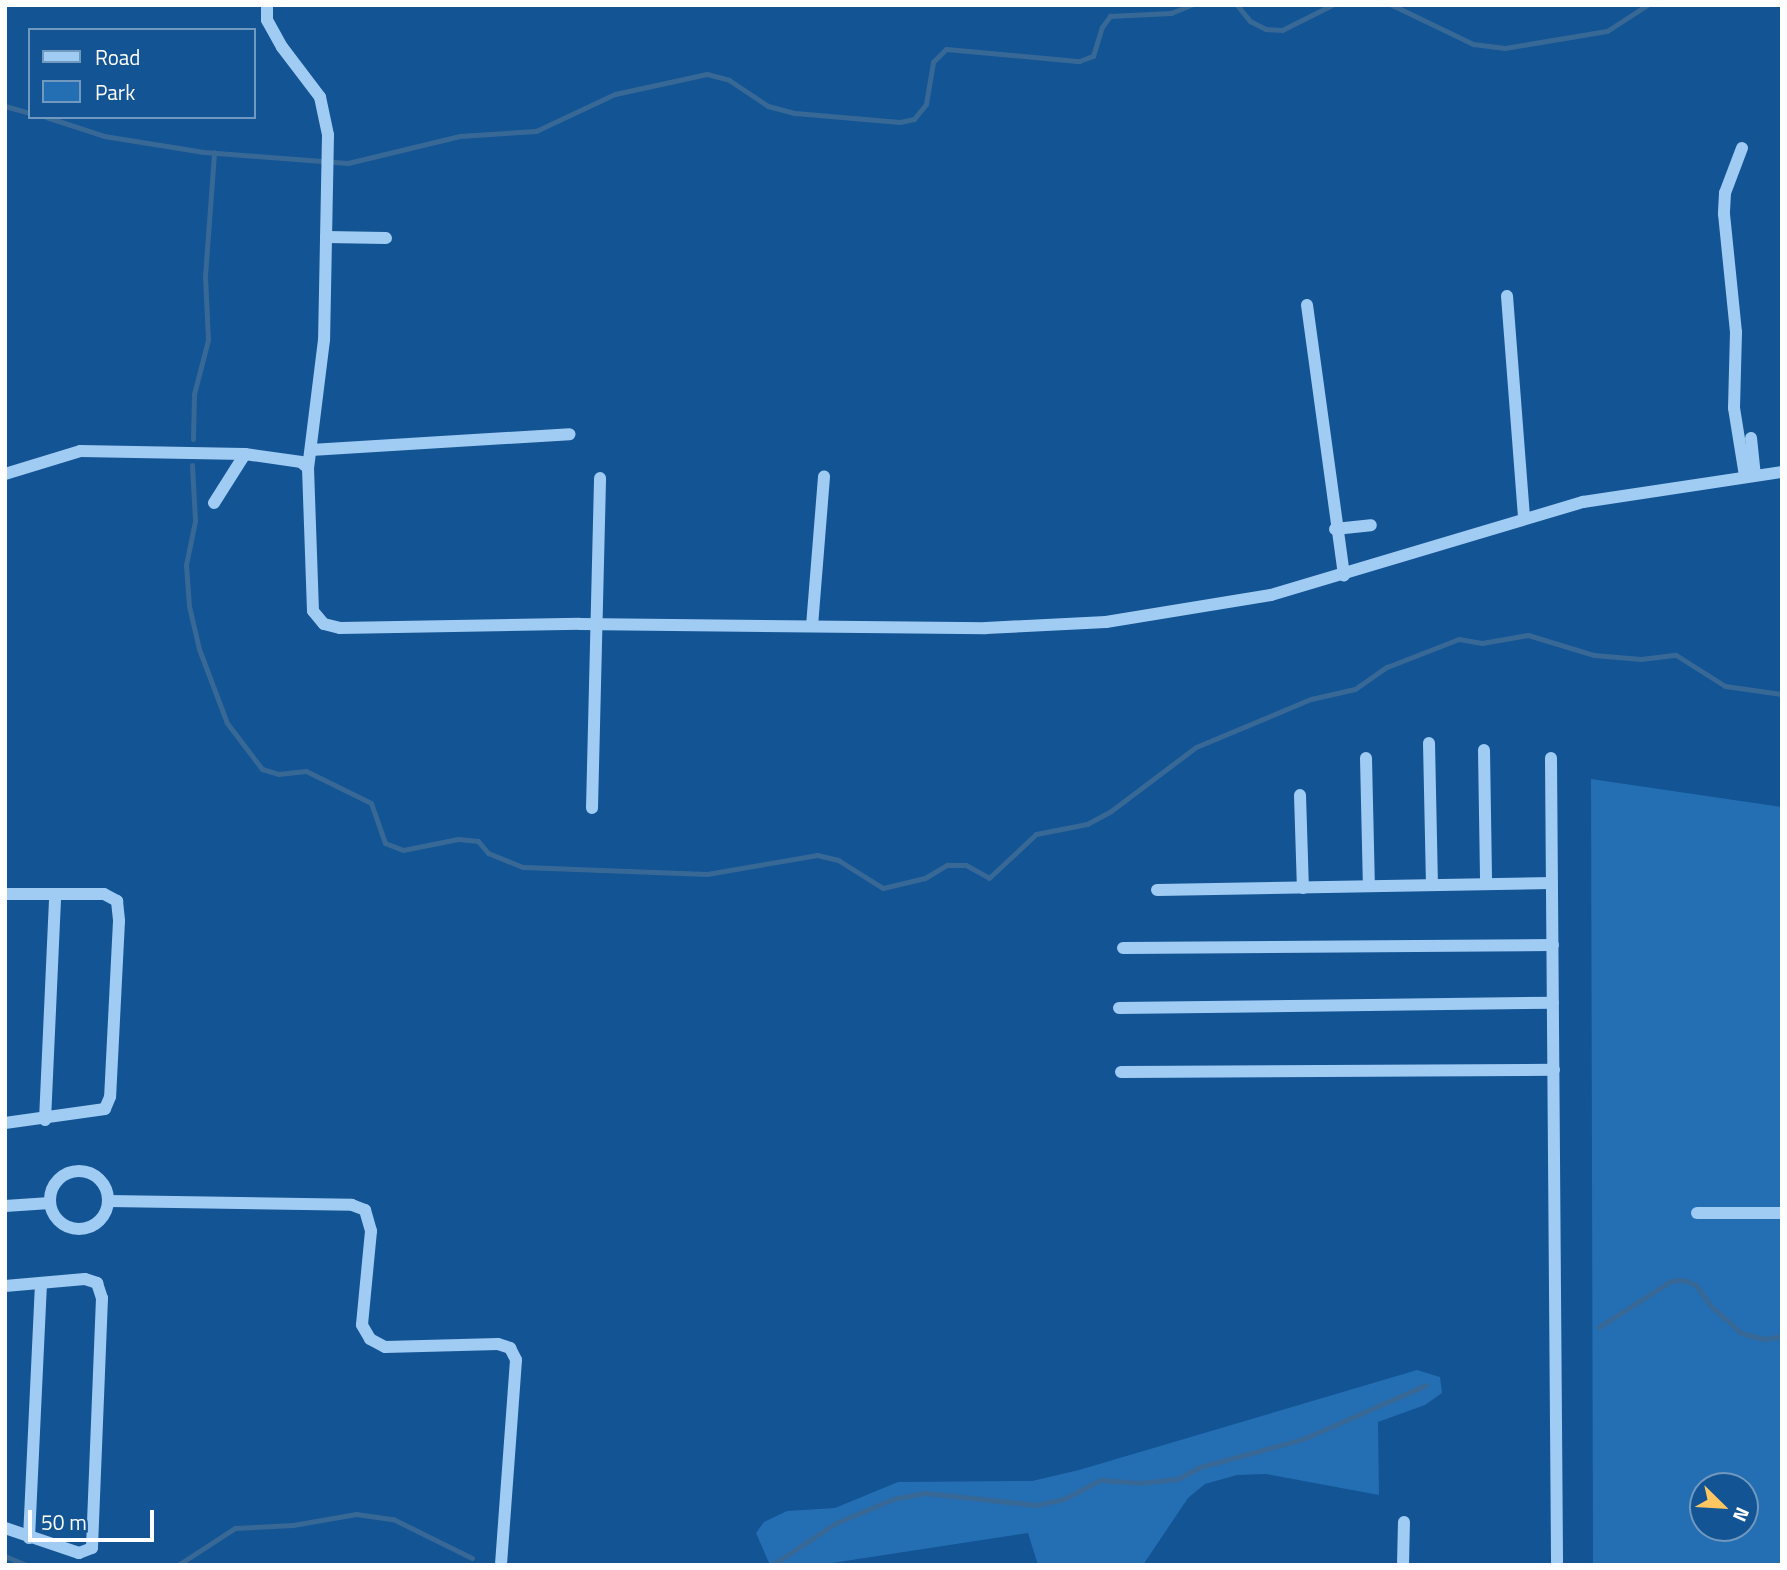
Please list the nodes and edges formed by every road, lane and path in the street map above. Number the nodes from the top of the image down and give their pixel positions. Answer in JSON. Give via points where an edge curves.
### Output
{"nodes":[{"id":1,"x":267,"y":5,"type":"edge"},
{"id":2,"x":1742,"y":148,"type":"dead end"},
{"id":3,"x":326,"y":237,"type":"junction"},
{"id":4,"x":386,"y":237,"type":"dead end"},
{"id":5,"x":1507,"y":296,"type":"dead end"},
{"id":6,"x":1307,"y":305,"type":"dead end"},
{"id":7,"x":570,"y":434,"type":"dead end"},
{"id":8,"x":1751,"y":438,"type":"dead end"},
{"id":9,"x":311,"y":450,"type":"junction"},
{"id":10,"x":245,"y":454,"type":"junction"},
{"id":11,"x":308,"y":468,"type":"junction"},
{"id":12,"x":1782,"y":472,"type":"edge"},
{"id":13,"x":5,"y":474,"type":"edge"},
{"id":14,"x":824,"y":476,"type":"dead end"},
{"id":15,"x":1750,"y":476,"type":"junction"},
{"id":16,"x":600,"y":478,"type":"dead end"},
{"id":17,"x":214,"y":503,"type":"dead end"},
{"id":18,"x":1524,"y":518,"type":"junction"},
{"id":19,"x":1371,"y":525,"type":"dead end"},
{"id":20,"x":1335,"y":529,"type":"junction"},
{"id":21,"x":1344,"y":575,"type":"junction"},
{"id":22,"x":595,"y":624,"type":"junction"},
{"id":23,"x":813,"y":626,"type":"junction"},
{"id":24,"x":1429,"y":743,"type":"dead end"},
{"id":25,"x":1484,"y":750,"type":"dead end"},
{"id":26,"x":1366,"y":758,"type":"dead end"},
{"id":27,"x":1551,"y":758,"type":"dead end"},
{"id":28,"x":1300,"y":795,"type":"dead end"},
{"id":29,"x":592,"y":808,"type":"dead end"},
{"id":30,"x":1552,"y":883,"type":"junction"},
{"id":31,"x":1486,"y":884,"type":"junction"},
{"id":32,"x":1432,"y":885,"type":"junction"},
{"id":33,"x":1368,"y":886,"type":"junction"},
{"id":34,"x":1303,"y":888,"type":"junction"},
{"id":35,"x":1157,"y":890,"type":"dead end"},
{"id":36,"x":5,"y":894,"type":"edge"},
{"id":37,"x":55,"y":896,"type":"junction"},
{"id":38,"x":1553,"y":945,"type":"junction"},
{"id":39,"x":1123,"y":948,"type":"dead end"},
{"id":40,"x":1553,"y":1003,"type":"junction"},
{"id":41,"x":1119,"y":1008,"type":"dead end"},
{"id":42,"x":1554,"y":1070,"type":"junction"},
{"id":43,"x":1121,"y":1072,"type":"dead end"},
{"id":44,"x":45,"y":1120,"type":"junction"},
{"id":45,"x":5,"y":1123,"type":"edge"},
{"id":46,"x":108,"y":1201,"type":"junction"},
{"id":47,"x":51,"y":1203,"type":"junction"},
{"id":48,"x":5,"y":1206,"type":"edge"},
{"id":49,"x":1697,"y":1213,"type":"dead end"},
{"id":50,"x":1782,"y":1213,"type":"edge"},
{"id":51,"x":41,"y":1284,"type":"junction"},
{"id":52,"x":5,"y":1286,"type":"edge"},
{"id":53,"x":1404,"y":1522,"type":"dead end"},
{"id":54,"x":5,"y":1528,"type":"edge"},
{"id":55,"x":29,"y":1538,"type":"junction"},
{"id":56,"x":501,"y":1565,"type":"edge"},
{"id":57,"x":1403,"y":1565,"type":"edge"},
{"id":58,"x":1557,"y":1565,"type":"edge"}],
"edges":[{"from":1,"to":3,"type":"street","via":[[267,20],[282,47],[320,97],[328,148]]},
{"from":2,"to":15,"type":"street","via":[[1725,193],[1724,214],[1736,332],[1734,408]]},
{"from":3,"to":4,"type":"street"},
{"from":3,"to":9,"type":"street","via":[[324,340]]},
{"from":5,"to":18,"type":"street"},
{"from":6,"to":20,"type":"street"},
{"from":7,"to":9,"type":"street"},
{"from":8,"to":15,"type":"street"},
{"from":9,"to":11,"type":"street"},
{"from":10,"to":11,"type":"street","via":[[292,459]]},
{"from":10,"to":13,"type":"street","via":[[80,451]]},
{"from":10,"to":17,"type":"street"},
{"from":11,"to":22,"type":"street","via":[[313,611],[324,624],[340,628]]},
{"from":12,"to":15,"type":"street"},
{"from":14,"to":23,"type":"street"},
{"from":15,"to":18,"type":"street","via":[[1583,502]]},
{"from":16,"to":22,"type":"street"},
{"from":18,"to":21,"type":"street"},
{"from":19,"to":20,"type":"street"},
{"from":20,"to":21,"type":"street"},
{"from":21,"to":23,"type":"street","via":[[1271,595],[1106,622],[986,628]]},
{"from":22,"to":23,"type":"street"},
{"from":22,"to":29,"type":"street"},
{"from":24,"to":32,"type":"street"},
{"from":25,"to":31,"type":"street"},
{"from":26,"to":33,"type":"street"},
{"from":27,"to":30,"type":"street"},
{"from":28,"to":34,"type":"street"},
{"from":30,"to":31,"type":"street"},
{"from":30,"to":38,"type":"street"},
{"from":31,"to":32,"type":"street"},
{"from":32,"to":33,"type":"street"},
{"from":33,"to":34,"type":"street"},
{"from":34,"to":35,"type":"street"},
{"from":36,"to":37,"type":"street"},
{"from":37,"to":44,"type":"street"},
{"from":37,"to":44,"type":"street","via":[[104,894],[117,901],[119,921],[110,1097],[105,1109]]},
{"from":38,"to":39,"type":"street"},
{"from":38,"to":40,"type":"street"},
{"from":40,"to":41,"type":"street"},
{"from":40,"to":42,"type":"street"},
{"from":42,"to":43,"type":"street"},
{"from":42,"to":58,"type":"street"},
{"from":44,"to":45,"type":"street"},
{"from":46,"to":47,"type":"street","via":[[99,1222],[85,1229],[62,1224]]},
{"from":46,"to":47,"type":"street","via":[[103,1183],[78,1171],[61,1178]]},
{"from":46,"to":56,"type":"street","via":[[352,1205],[365,1210],[371,1231],[362,1325],[370,1339],[385,1347],[498,1344],[510,1348],[516,1360]]},
{"from":47,"to":48,"type":"street"},
{"from":49,"to":50,"type":"street"},
{"from":51,"to":52,"type":"street"},
{"from":51,"to":55,"type":"street"},
{"from":51,"to":55,"type":"street","via":[[85,1279],[97,1283],[102,1298],[94,1526],[92,1548],[79,1553]]},
{"from":53,"to":57,"type":"street"},
{"from":54,"to":55,"type":"street"}]}
